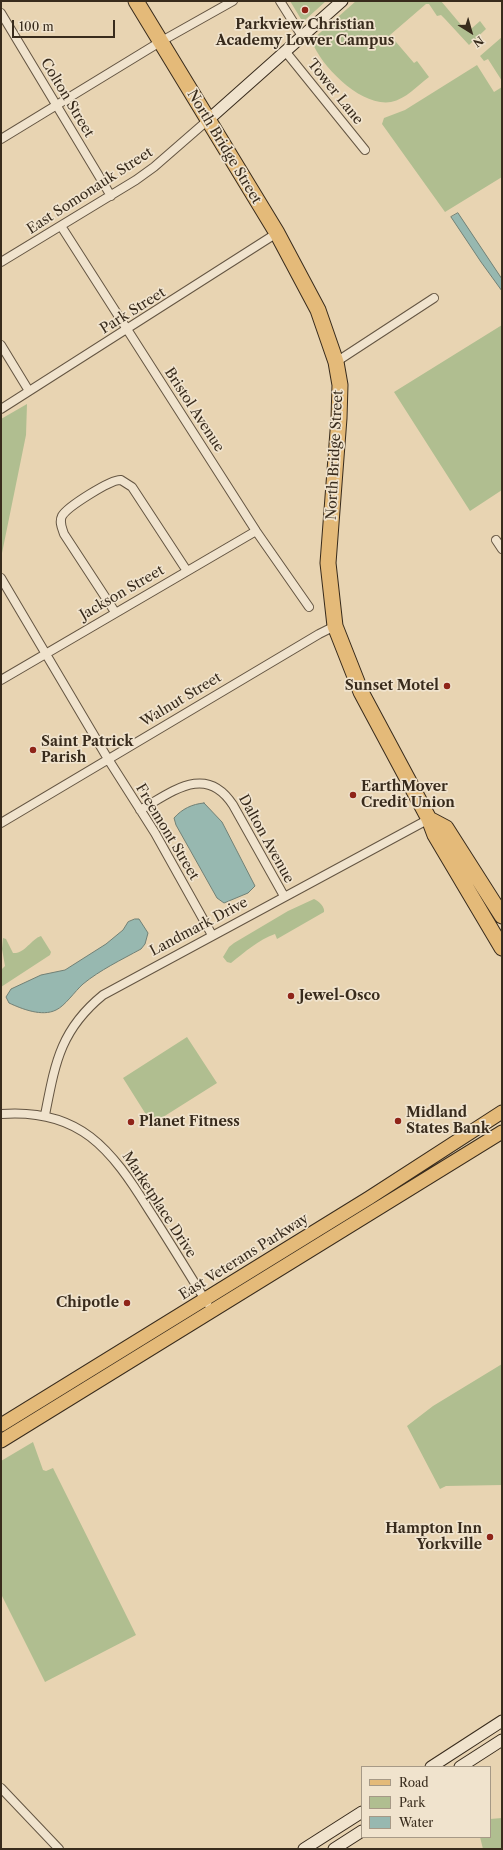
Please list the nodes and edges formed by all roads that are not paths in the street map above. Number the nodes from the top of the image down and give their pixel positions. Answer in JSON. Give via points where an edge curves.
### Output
{"nodes":[{"id":1,"x":136,"y":1,"type":"edge"},
{"id":2,"x":233,"y":1,"type":"edge"},
{"id":3,"x":280,"y":1,"type":"edge"},
{"id":4,"x":342,"y":1,"type":"edge"},
{"id":5,"x":1,"y":13,"type":"edge"},
{"id":6,"x":302,"y":36,"type":"junction"},
{"id":7,"x":160,"y":42,"type":"junction"},
{"id":8,"x":285,"y":51,"type":"junction"},
{"id":9,"x":56,"y":104,"type":"junction"},
{"id":10,"x":208,"y":120,"type":"junction"},
{"id":11,"x":1,"y":138,"type":"edge"},
{"id":12,"x":365,"y":150,"type":"dead end"},
{"id":13,"x":111,"y":196,"type":"junction"},
{"id":14,"x":62,"y":226,"type":"junction"},
{"id":15,"x":277,"y":234,"type":"junction"},
{"id":16,"x":1,"y":262,"type":"edge"},
{"id":17,"x":434,"y":298,"type":"dead end"},
{"id":18,"x":127,"y":330,"type":"junction"},
{"id":19,"x":1,"y":345,"type":"edge"},
{"id":20,"x":336,"y":362,"type":"junction"},
{"id":21,"x":29,"y":392,"type":"junction"},
{"id":22,"x":1,"y":409,"type":"edge"},
{"id":23,"x":256,"y":530,"type":"junction"},
{"id":24,"x":496,"y":540,"type":"dead end"},
{"id":25,"x":502,"y":549,"type":"edge"},
{"id":26,"x":186,"y":571,"type":"junction"},
{"id":27,"x":1,"y":578,"type":"edge"},
{"id":28,"x":309,"y":607,"type":"dead end"},
{"id":29,"x":115,"y":612,"type":"junction"},
{"id":30,"x":335,"y":626,"type":"junction"},
{"id":31,"x":45,"y":653,"type":"junction"},
{"id":32,"x":1,"y":680,"type":"edge"},
{"id":33,"x":108,"y":759,"type":"junction"},
{"id":34,"x":140,"y":810,"type":"junction"},
{"id":35,"x":429,"y":819,"type":"junction"},
{"id":36,"x":1,"y":823,"type":"edge"},
{"id":37,"x":284,"y":896,"type":"junction"},
{"id":38,"x":502,"y":916,"type":"edge"},
{"id":39,"x":212,"y":935,"type":"junction"},
{"id":40,"x":502,"y":948,"type":"edge"},
{"id":41,"x":502,"y":1112,"type":"edge"},
{"id":42,"x":1,"y":1114,"type":"edge"},
{"id":43,"x":44,"y":1115,"type":"junction"},
{"id":44,"x":502,"y":1132,"type":"edge"},
{"id":45,"x":205,"y":1300,"type":"junction"},
{"id":46,"x":212,"y":1312,"type":"junction"},
{"id":47,"x":1,"y":1426,"type":"edge"},
{"id":48,"x":1,"y":1441,"type":"edge"},
{"id":49,"x":502,"y":1721,"type":"edge"},
{"id":50,"x":502,"y":1740,"type":"edge"},
{"id":51,"x":433,"y":1766,"type":"edge"},
{"id":52,"x":462,"y":1766,"type":"edge"},
{"id":53,"x":1,"y":1788,"type":"edge"},
{"id":54,"x":361,"y":1813,"type":"edge"},
{"id":55,"x":361,"y":1832,"type":"edge"},
{"id":56,"x":59,"y":1849,"type":"edge"},
{"id":57,"x":304,"y":1849,"type":"edge"},
{"id":58,"x":334,"y":1849,"type":"edge"}],
"edges":[{"from":1,"to":7,"type":"highway","name":"North Bridge Street"},
{"from":2,"to":7,"type":"street"},
{"from":3,"to":6,"type":"street"},
{"from":4,"to":6,"type":"street"},
{"from":5,"to":9,"type":"street","name":"Colton Street"},
{"from":6,"to":8,"type":"street"},
{"from":7,"to":9,"type":"street"},
{"from":7,"to":10,"type":"highway","name":"North Bridge Street"},
{"from":8,"to":10,"type":"street"},
{"from":8,"to":12,"type":"street","name":"Tower Lane"},
{"from":9,"to":11,"type":"street"},
{"from":9,"to":13,"type":"street","name":"Colton Street"},
{"from":10,"to":13,"type":"street","name":"East Somonauk Street","via":[[154,167]]},
{"from":10,"to":15,"type":"highway","name":"North Bridge Street"},
{"from":13,"to":14,"type":"street","name":"East Somonauk Street"},
{"from":14,"to":16,"type":"street","name":"East Somonauk Street"},
{"from":14,"to":18,"type":"street","name":"Bristol Avenue"},
{"from":15,"to":18,"type":"street","name":"Park Street"},
{"from":15,"to":20,"type":"highway","name":"North Bridge Street","via":[[318,310]]},
{"from":17,"to":20,"type":"street"},
{"from":18,"to":21,"type":"street","name":"Park Street"},
{"from":18,"to":23,"type":"street","name":"Bristol Avenue"},
{"from":19,"to":21,"type":"street"},
{"from":20,"to":30,"type":"highway","name":"North Bridge Street","via":[[340,385],[339,418],[328,563]]},
{"from":21,"to":22,"type":"street","name":"Park Street"},
{"from":23,"to":26,"type":"street","name":"Jackson Street"},
{"from":23,"to":28,"type":"street","name":"Bristol Avenue"},
{"from":24,"to":25,"type":"street"},
{"from":26,"to":29,"type":"street","name":"Jackson Street"},
{"from":26,"to":29,"type":"street","via":[[132,487],[121,480],[110,482],[64,513],[61,524],[65,535]]},
{"from":27,"to":31,"type":"street","name":"Freemont Street"},
{"from":29,"to":31,"type":"street","name":"Jackson Street"},
{"from":30,"to":33,"type":"street","name":"Walnut Street"},
{"from":30,"to":35,"type":"highway","name":"North Bridge Street","via":[[360,692]]},
{"from":31,"to":32,"type":"street","name":"Jackson Street"},
{"from":31,"to":33,"type":"street","name":"Freemont Street"},
{"from":33,"to":34,"type":"street","name":"Freemont Street"},
{"from":33,"to":36,"type":"street","name":"Walnut Street"},
{"from":34,"to":37,"type":"street","name":"Dalton Avenue","via":[[184,786],[213,784],[226,793]]},
{"from":34,"to":39,"type":"street","name":"Freemont Street"},
{"from":35,"to":37,"type":"street","name":"Landmark Drive"},
{"from":35,"to":38,"type":"highway","via":[[446,828]]},
{"from":35,"to":40,"type":"highway","name":"North Bridge Street","via":[[435,835]]},
{"from":37,"to":39,"type":"street","name":"Landmark Drive"},
{"from":39,"to":43,"type":"street","name":"Landmark Drive","via":[[103,994],[84,1012],[62,1045]]},
{"from":41,"to":45,"type":"main road","name":"East Veterans Parkway"},
{"from":42,"to":43,"type":"street","name":"Marketplace Drive"},
{"from":43,"to":45,"type":"street","name":"Marketplace Drive","via":[[64,1121],[83,1131],[112,1156],[145,1202]]},
{"from":44,"to":46,"type":"main road","name":"East Veterans Parkway"},
{"from":45,"to":46,"type":"street","name":"Marketplace Drive"},
{"from":45,"to":47,"type":"main road","name":"East Veterans Parkway"},
{"from":46,"to":48,"type":"main road","name":"East Veterans Parkway"},
{"from":49,"to":51,"type":"street"},
{"from":50,"to":52,"type":"street"},
{"from":53,"to":56,"type":"street"},
{"from":54,"to":57,"type":"street"},
{"from":55,"to":58,"type":"street"}]}
